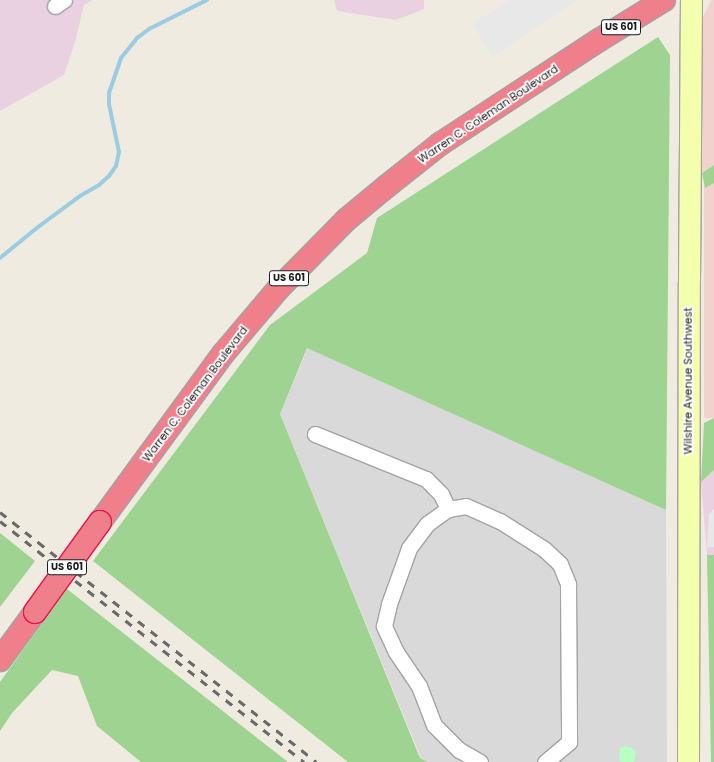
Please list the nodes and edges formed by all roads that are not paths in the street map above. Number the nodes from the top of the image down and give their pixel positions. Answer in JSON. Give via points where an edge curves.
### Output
{"nodes":[{"id":1,"x":664,"y":0,"type":"edge"},
{"id":2,"x":691,"y":0,"type":"edge"},
{"id":3,"x":315,"y":434,"type":"dead end"},
{"id":4,"x":448,"y":509,"type":"junction"},
{"id":5,"x":0,"y":660,"type":"edge"},
{"id":6,"x":551,"y":760,"type":"edge"},
{"id":7,"x":480,"y":762,"type":"edge"},
{"id":8,"x":688,"y":762,"type":"edge"}],
"edges":[{"from":1,"to":5,"type":"highway","name":"Warren C. Coleman Boulevard","number":"US 601","bridge":true,"via":[[440,144],[346,220],[279,288],[223,354]]},
{"from":2,"to":8,"type":"street","name":"Wilshire Avenue Southwest"},
{"from":3,"to":4,"type":"street","via":[[426,479],[441,494]]},
{"from":4,"to":6,"type":"street","via":[[466,506],[500,521],[544,549],[560,564],[568,584],[568,742]]},
{"from":4,"to":7,"type":"street","via":[[427,524],[409,548],[384,626],[396,652],[419,686],[434,725],[459,750]]}]}
